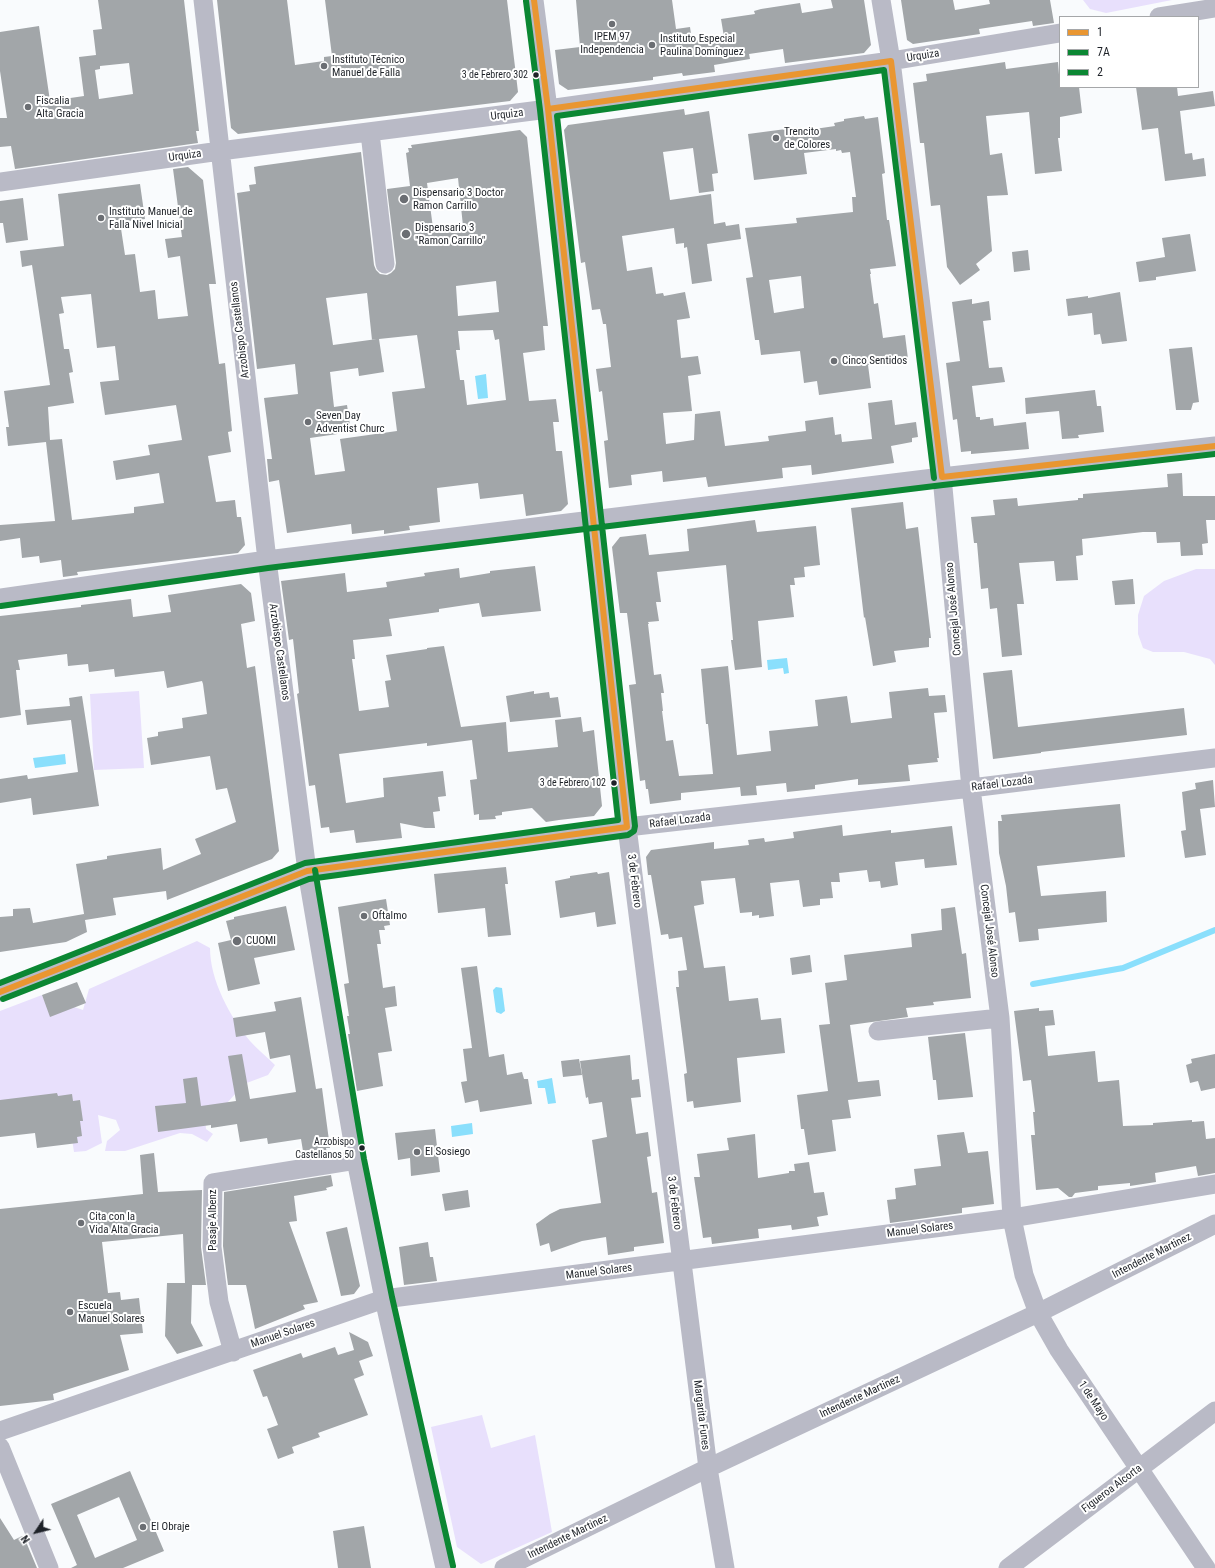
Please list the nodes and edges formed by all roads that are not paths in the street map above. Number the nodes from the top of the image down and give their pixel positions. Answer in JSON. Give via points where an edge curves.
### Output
{"nodes":[{"id":1,"x":203,"y":0,"type":"edge"},
{"id":2,"x":534,"y":0,"type":"edge"},
{"id":3,"x":881,"y":0,"type":"edge"},
{"id":4,"x":1215,"y":8,"type":"edge"},
{"id":5,"x":1165,"y":16,"type":"edge"},
{"id":6,"x":1059,"y":33,"type":"edge"},
{"id":7,"x":891,"y":61,"type":"junction"},
{"id":8,"x":548,"y":109,"type":"junction"},
{"id":9,"x":370,"y":132,"type":"junction"},
{"id":10,"x":220,"y":151,"type":"junction"},
{"id":11,"x":0,"y":182,"type":"edge"},
{"id":12,"x":385,"y":264,"type":"dead end"},
{"id":13,"x":1215,"y":446,"type":"edge"},
{"id":14,"x":942,"y":477,"type":"junction"},
{"id":15,"x":593,"y":520,"type":"junction"},
{"id":16,"x":266,"y":560,"type":"junction"},
{"id":17,"x":0,"y":598,"type":"edge"},
{"id":18,"x":1215,"y":758,"type":"edge"},
{"id":19,"x":971,"y":788,"type":"junction"},
{"id":20,"x":627,"y":827,"type":"junction"},
{"id":21,"x":307,"y":871,"type":"junction"},
{"id":22,"x":0,"y":992,"type":"edge"},
{"id":23,"x":1000,"y":1018,"type":"junction"},
{"id":24,"x":878,"y":1031,"type":"dead end"},
{"id":25,"x":356,"y":1160,"type":"junction"},
{"id":26,"x":1215,"y":1184,"type":"edge"},
{"id":27,"x":1012,"y":1218,"type":"junction"},
{"id":28,"x":1215,"y":1224,"type":"edge"},
{"id":29,"x":682,"y":1262,"type":"junction"},
{"id":30,"x":384,"y":1299,"type":"junction"},
{"id":31,"x":1038,"y":1313,"type":"junction"},
{"id":32,"x":232,"y":1352,"type":"junction"},
{"id":33,"x":1215,"y":1411,"type":"edge"},
{"id":34,"x":0,"y":1430,"type":"edge"},
{"id":35,"x":0,"y":1447,"type":"edge"},
{"id":36,"x":708,"y":1468,"type":"junction"},
{"id":37,"x":1139,"y":1469,"type":"junction"},
{"id":38,"x":49,"y":1568,"type":"edge"},
{"id":39,"x":445,"y":1568,"type":"edge"},
{"id":40,"x":504,"y":1568,"type":"edge"},
{"id":41,"x":725,"y":1568,"type":"edge"},
{"id":42,"x":1008,"y":1568,"type":"edge"},
{"id":43,"x":1206,"y":1568,"type":"edge"}],
"edges":[{"from":1,"to":10,"type":"street","name":"Arzobispo Castellanos"},
{"from":2,"to":8,"type":"street","name":"3 de Febrero"},
{"from":3,"to":7,"type":"street","name":"Concejal José Alonso"},
{"from":4,"to":5,"type":"street"},
{"from":6,"to":7,"type":"street","name":"Urquiza"},
{"from":7,"to":8,"type":"street","name":"Urquiza"},
{"from":7,"to":14,"type":"street","name":"Concejal José Alonso"},
{"from":8,"to":9,"type":"street","name":"Urquiza"},
{"from":8,"to":15,"type":"street","name":"3 de Febrero"},
{"from":9,"to":10,"type":"street","name":"Urquiza"},
{"from":9,"to":12,"type":"street"},
{"from":10,"to":11,"type":"street","name":"Urquiza"},
{"from":10,"to":16,"type":"street","name":"Arzobispo Castellanos"},
{"from":13,"to":14,"type":"street"},
{"from":14,"to":15,"type":"street"},
{"from":14,"to":19,"type":"street","name":"Concejal José Alonso"},
{"from":15,"to":16,"type":"street"},
{"from":15,"to":20,"type":"street","name":"3 de Febrero"},
{"from":16,"to":17,"type":"street"},
{"from":16,"to":21,"type":"street","name":"Arzobispo Castellanos"},
{"from":18,"to":19,"type":"street","name":"Rafael Lozada"},
{"from":19,"to":20,"type":"street","name":"Rafael Lozada"},
{"from":19,"to":23,"type":"street","name":"Concejal José Alonso"},
{"from":20,"to":21,"type":"street","name":"Rafael Lozada"},
{"from":20,"to":29,"type":"street","name":"3 de Febrero"},
{"from":21,"to":22,"type":"street","name":"Rafael Lozada"},
{"from":21,"to":25,"type":"street","name":"Arzobispo Castellanos"},
{"from":23,"to":24,"type":"street"},
{"from":23,"to":27,"type":"street","name":"Concejal José Alonso"},
{"from":25,"to":30,"type":"street","name":"Arzobispo Castellanos"},
{"from":25,"to":32,"type":"street","name":"Pasaje Albenz","via":[[213,1183],[212,1247],[219,1302]]},
{"from":26,"to":27,"type":"street","name":"Manuel Solares"},
{"from":27,"to":29,"type":"street","name":"Manuel Solares"},
{"from":27,"to":31,"type":"street","name":"1 de Mayo","via":[[1024,1275]]},
{"from":28,"to":31,"type":"street","name":"Intendente Martinez"},
{"from":29,"to":30,"type":"street","name":"Manuel Solares"},
{"from":29,"to":36,"type":"street","name":"Margarita Funes"},
{"from":30,"to":32,"type":"street","name":"Manuel Solares"},
{"from":30,"to":39,"type":"street","name":"Arzobispo Castellanos"},
{"from":31,"to":36,"type":"street","name":"Intendente Martinez"},
{"from":31,"to":37,"type":"street","name":"1 de Mayo","via":[[1059,1350]]},
{"from":32,"to":34,"type":"street","name":"Manuel Solares"},
{"from":33,"to":37,"type":"street","name":"Figueroa Alcorta"},
{"from":35,"to":38,"type":"street"},
{"from":36,"to":40,"type":"street","name":"Intendente Martinez"},
{"from":36,"to":41,"type":"street","name":"Margarita Funes"},
{"from":37,"to":42,"type":"street","name":"Figueroa Alcorta"},
{"from":37,"to":43,"type":"street","name":"1 de Mayo"}]}
